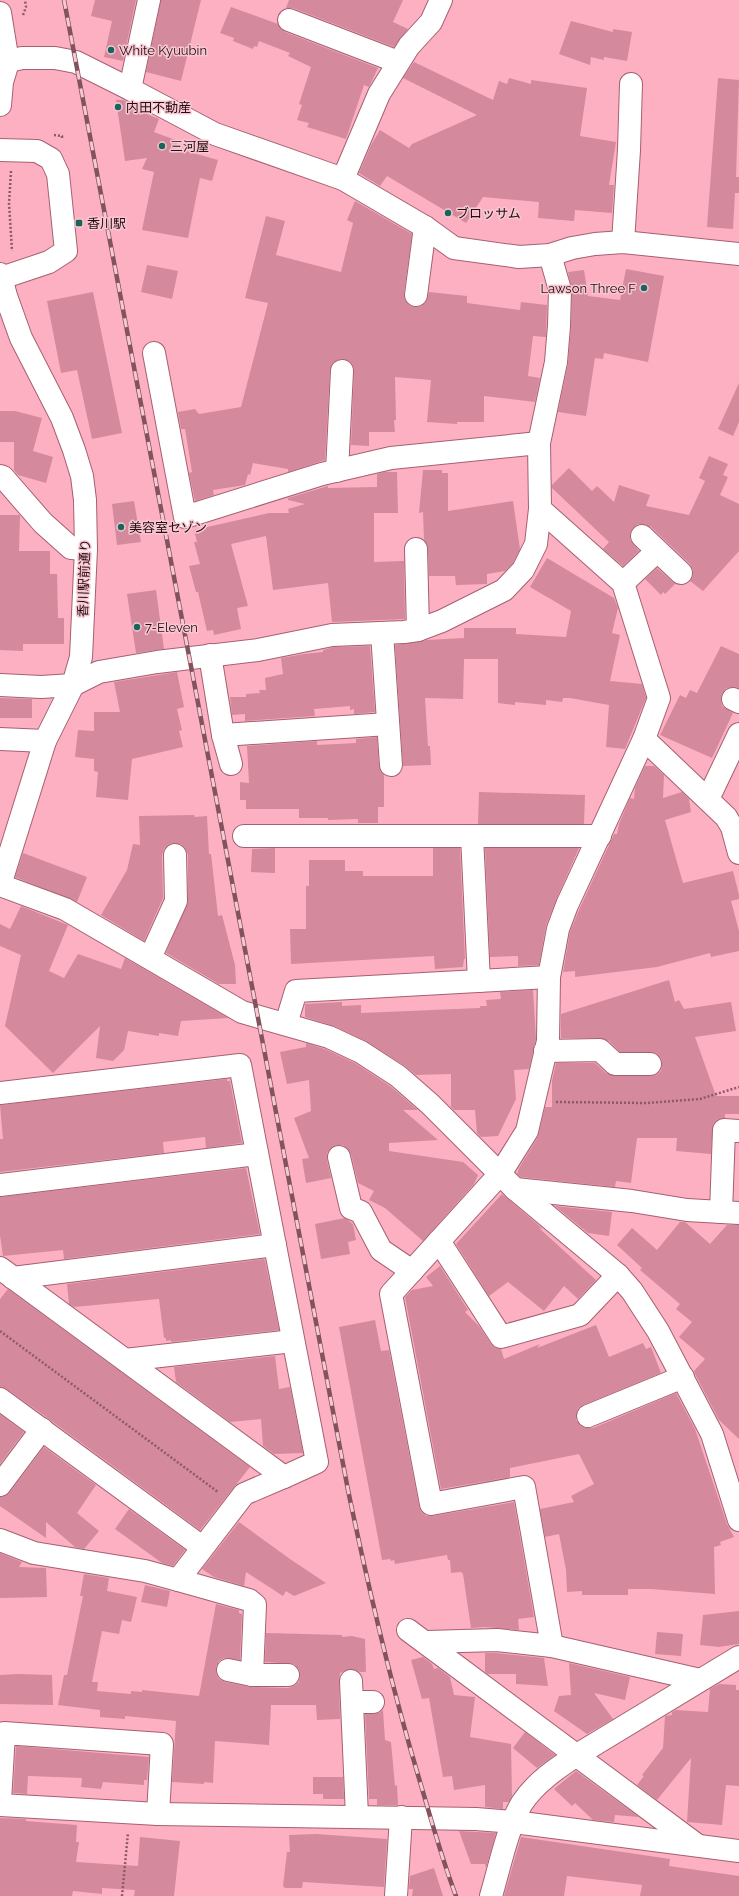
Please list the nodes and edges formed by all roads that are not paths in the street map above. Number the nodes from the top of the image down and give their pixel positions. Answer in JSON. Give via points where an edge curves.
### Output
{"nodes":[{"id":1,"x":149,"y":0,"type":"edge"},
{"id":2,"x":441,"y":0,"type":"edge"},
{"id":3,"x":0,"y":13,"type":"edge"},
{"id":4,"x":289,"y":20,"type":"dead end"},
{"id":5,"x":398,"y":62,"type":"junction"},
{"id":6,"x":4,"y":63,"type":"edge"},
{"id":7,"x":631,"y":84,"type":"dead end"},
{"id":8,"x":130,"y":88,"type":"junction"},
{"id":9,"x":0,"y":105,"type":"edge"},
{"id":10,"x":6,"y":157,"type":"edge"},
{"id":11,"x":343,"y":179,"type":"junction"},
{"id":12,"x":425,"y":227,"type":"junction"},
{"id":13,"x":623,"y":242,"type":"junction"},
{"id":14,"x":739,"y":254,"type":"edge"},
{"id":15,"x":550,"y":255,"type":"junction"},
{"id":16,"x":0,"y":276,"type":"edge"},
{"id":17,"x":416,"y":295,"type":"dead end"},
{"id":18,"x":154,"y":353,"type":"dead end"},
{"id":19,"x":342,"y":371,"type":"dead end"},
{"id":20,"x":539,"y":444,"type":"junction"},
{"id":21,"x":336,"y":471,"type":"junction"},
{"id":22,"x":0,"y":476,"type":"edge"},
{"id":23,"x":540,"y":509,"type":"junction"},
{"id":24,"x":86,"y":548,"type":"junction"},
{"id":25,"x":416,"y":549,"type":"dead end"},
{"id":26,"x":681,"y":573,"type":"dead end"},
{"id":27,"x":623,"y":583,"type":"junction"},
{"id":28,"x":418,"y":630,"type":"junction"},
{"id":29,"x":382,"y":633,"type":"junction"},
{"id":30,"x":210,"y":655,"type":"junction"},
{"id":31,"x":0,"y":685,"type":"edge"},
{"id":32,"x":73,"y":685,"type":"junction"},
{"id":33,"x":388,"y":724,"type":"junction"},
{"id":34,"x":739,"y":734,"type":"edge"},
{"id":35,"x":223,"y":735,"type":"junction"},
{"id":36,"x":0,"y":739,"type":"edge"},
{"id":37,"x":644,"y":739,"type":"junction"},
{"id":38,"x":44,"y":741,"type":"junction"},
{"id":39,"x":231,"y":764,"type":"dead end"},
{"id":40,"x":390,"y":766,"type":"dead end"},
{"id":41,"x":708,"y":799,"type":"junction"},
{"id":42,"x":244,"y":836,"type":"dead end"},
{"id":43,"x":472,"y":836,"type":"junction"},
{"id":44,"x":600,"y":836,"type":"junction"},
{"id":45,"x":739,"y":852,"type":"edge"},
{"id":46,"x":175,"y":855,"type":"dead end"},
{"id":47,"x":0,"y":885,"type":"edge"},
{"id":48,"x":150,"y":958,"type":"junction"},
{"id":49,"x":549,"y":977,"type":"junction"},
{"id":50,"x":479,"y":981,"type":"junction"},
{"id":51,"x":286,"y":1024,"type":"junction"},
{"id":52,"x":545,"y":1051,"type":"junction"},
{"id":53,"x":650,"y":1064,"type":"dead end"},
{"id":54,"x":0,"y":1093,"type":"edge"},
{"id":55,"x":739,"y":1131,"type":"edge"},
{"id":56,"x":257,"y":1154,"type":"junction"},
{"id":57,"x":339,"y":1157,"type":"dead end"},
{"id":58,"x":507,"y":1181,"type":"junction"},
{"id":59,"x":0,"y":1185,"type":"edge"},
{"id":60,"x":730,"y":1213,"type":"edge"},
{"id":61,"x":439,"y":1241,"type":"junction"},
{"id":62,"x":275,"y":1245,"type":"junction"},
{"id":63,"x":412,"y":1272,"type":"junction"},
{"id":64,"x":7,"y":1273,"type":"edge"},
{"id":65,"x":618,"y":1275,"type":"junction"},
{"id":66,"x":293,"y":1341,"type":"junction"},
{"id":67,"x":125,"y":1360,"type":"junction"},
{"id":68,"x":683,"y":1377,"type":"junction"},
{"id":69,"x":0,"y":1399,"type":"edge"},
{"id":70,"x":588,"y":1416,"type":"dead end"},
{"id":71,"x":42,"y":1429,"type":"junction"},
{"id":72,"x":732,"y":1469,"type":"edge"},
{"id":73,"x":284,"y":1477,"type":"junction"},
{"id":74,"x":0,"y":1485,"type":"edge"},
{"id":75,"x":739,"y":1520,"type":"edge"},
{"id":76,"x":0,"y":1540,"type":"edge"},
{"id":77,"x":202,"y":1547,"type":"junction"},
{"id":78,"x":178,"y":1580,"type":"junction"},
{"id":79,"x":408,"y":1630,"type":"dead end"},
{"id":80,"x":427,"y":1642,"type":"junction"},
{"id":81,"x":552,"y":1646,"type":"junction"},
{"id":82,"x":739,"y":1657,"type":"edge"},
{"id":83,"x":228,"y":1670,"type":"dead end"},
{"id":84,"x":252,"y":1675,"type":"junction"},
{"id":85,"x":288,"y":1675,"type":"dead end"},
{"id":86,"x":700,"y":1680,"type":"junction"},
{"id":87,"x":351,"y":1681,"type":"dead end"},
{"id":88,"x":2,"y":1732,"type":"edge"},
{"id":89,"x":577,"y":1755,"type":"junction"},
{"id":90,"x":0,"y":1801,"type":"edge"},
{"id":91,"x":0,"y":1805,"type":"edge"},
{"id":92,"x":158,"y":1814,"type":"junction"},
{"id":93,"x":357,"y":1816,"type":"junction"},
{"id":94,"x":401,"y":1817,"type":"junction"},
{"id":95,"x":514,"y":1822,"type":"junction"},
{"id":96,"x":698,"y":1846,"type":"junction"},
{"id":97,"x":739,"y":1851,"type":"edge"},
{"id":98,"x":396,"y":1896,"type":"edge"},
{"id":99,"x":491,"y":1896,"type":"edge"}],
"edges":[{"from":1,"to":8,"type":"street"},
{"from":2,"to":5,"type":"street","via":[[431,22]]},
{"from":3,"to":6,"type":"street","via":[[6,40]]},
{"from":4,"to":5,"type":"street"},
{"from":5,"to":11,"type":"street","via":[[379,94]]},
{"from":6,"to":8,"type":"street","via":[[35,58],[76,62]]},
{"from":6,"to":9,"type":"street"},
{"from":7,"to":13,"type":"street"},
{"from":8,"to":11,"type":"street","via":[[216,134]]},
{"from":10,"to":16,"type":"street","via":[[37,151],[51,159],[58,174],[66,251],[49,262]]},
{"from":11,"to":12,"type":"street"},
{"from":12,"to":15,"type":"street","via":[[454,248],[519,257]]},
{"from":12,"to":17,"type":"street"},
{"from":13,"to":14,"type":"street"},
{"from":13,"to":15,"type":"street","via":[[572,248]]},
{"from":15,"to":20,"type":"street","via":[[560,290],[559,326],[556,362]]},
{"from":16,"to":24,"type":"street","name":"香川駅前通り","via":[[20,338],[62,418],[74,450],[86,500]]},
{"from":18,"to":21,"type":"street","via":[[185,517]]},
{"from":19,"to":21,"type":"street"},
{"from":20,"to":21,"type":"street","via":[[390,458]]},
{"from":20,"to":23,"type":"street"},
{"from":22,"to":24,"type":"street","via":[[43,523],[71,548]]},
{"from":23,"to":27,"type":"street"},
{"from":23,"to":28,"type":"street","via":[[536,544],[524,570],[504,590]]},
{"from":24,"to":32,"type":"street","name":"香川駅前通り","via":[[81,657]]},
{"from":25,"to":28,"type":"street"},
{"from":26,"to":27,"type":"street","via":[[650,543]]},
{"from":27,"to":37,"type":"street","via":[[659,698]]},
{"from":28,"to":29,"type":"street"},
{"from":29,"to":30,"type":"street","via":[[332,635],[258,650]]},
{"from":29,"to":33,"type":"street"},
{"from":30,"to":32,"type":"street","via":[[99,672]]},
{"from":30,"to":35,"type":"street"},
{"from":31,"to":32,"type":"street"},
{"from":32,"to":38,"type":"street","name":"香川駅前通り"},
{"from":33,"to":35,"type":"street"},
{"from":33,"to":40,"type":"street"},
{"from":34,"to":41,"type":"street"},
{"from":35,"to":39,"type":"street"},
{"from":36,"to":38,"type":"street"},
{"from":37,"to":41,"type":"street"},
{"from":37,"to":44,"type":"street"},
{"from":38,"to":47,"type":"street","name":"香川駅前通り"},
{"from":41,"to":45,"type":"street","via":[[732,827]]},
{"from":42,"to":43,"type":"street"},
{"from":43,"to":44,"type":"street"},
{"from":43,"to":50,"type":"street"},
{"from":44,"to":49,"type":"street","via":[[558,929]]},
{"from":46,"to":48,"type":"street","via":[[176,901]]},
{"from":47,"to":48,"type":"street","via":[[65,909]]},
{"from":48,"to":51,"type":"street","via":[[242,1012]]},
{"from":49,"to":50,"type":"street"},
{"from":49,"to":52,"type":"street","via":[[548,1041]]},
{"from":50,"to":51,"type":"street","via":[[296,992]]},
{"from":51,"to":58,"type":"street","via":[[361,1052],[398,1076],[430,1104]]},
{"from":52,"to":53,"type":"street","via":[[600,1050],[615,1064]]},
{"from":52,"to":58,"type":"street","via":[[527,1131]]},
{"from":54,"to":56,"type":"street","via":[[240,1065]]},
{"from":55,"to":60,"type":"street","via":[[724,1130]]},
{"from":56,"to":59,"type":"street"},
{"from":56,"to":62,"type":"street"},
{"from":57,"to":63,"type":"street","via":[[351,1208],[361,1212],[381,1250]]},
{"from":58,"to":60,"type":"street"},
{"from":58,"to":61,"type":"street"},
{"from":58,"to":65,"type":"street"},
{"from":61,"to":63,"type":"street"},
{"from":61,"to":65,"type":"street","via":[[501,1337],[580,1315]]},
{"from":62,"to":64,"type":"street"},
{"from":62,"to":66,"type":"street"},
{"from":63,"to":81,"type":"street","via":[[391,1294],[431,1504],[524,1487]]},
{"from":64,"to":67,"type":"street"},
{"from":65,"to":68,"type":"street","via":[[632,1291],[658,1331]]},
{"from":66,"to":67,"type":"street"},
{"from":66,"to":73,"type":"street","via":[[317,1462]]},
{"from":67,"to":73,"type":"street"},
{"from":68,"to":70,"type":"street"},
{"from":68,"to":72,"type":"street"},
{"from":69,"to":71,"type":"street"},
{"from":71,"to":74,"type":"street"},
{"from":71,"to":77,"type":"street"},
{"from":72,"to":75,"type":"street"},
{"from":73,"to":77,"type":"street","via":[[244,1494]]},
{"from":76,"to":78,"type":"street","via":[[34,1552],[145,1571]]},
{"from":77,"to":78,"type":"street"},
{"from":78,"to":84,"type":"street","via":[[249,1600],[255,1605]]},
{"from":79,"to":80,"type":"street"},
{"from":80,"to":81,"type":"street","via":[[497,1640]]},
{"from":80,"to":89,"type":"street"},
{"from":81,"to":86,"type":"street"},
{"from":82,"to":86,"type":"street"},
{"from":83,"to":84,"type":"street"},
{"from":84,"to":85,"type":"street"},
{"from":86,"to":89,"type":"street"},
{"from":87,"to":93,"type":"street","via":[[363,1702]]},
{"from":88,"to":90,"type":"street"},
{"from":88,"to":92,"type":"street","via":[[162,1744]]},
{"from":89,"to":95,"type":"street","via":[[535,1788],[522,1803]]},
{"from":89,"to":96,"type":"street"},
{"from":91,"to":92,"type":"street"},
{"from":92,"to":93,"type":"street"},
{"from":93,"to":94,"type":"street"},
{"from":94,"to":95,"type":"street"},
{"from":94,"to":98,"type":"street"},
{"from":95,"to":96,"type":"street"},
{"from":95,"to":99,"type":"street"},
{"from":96,"to":97,"type":"street"}]}
